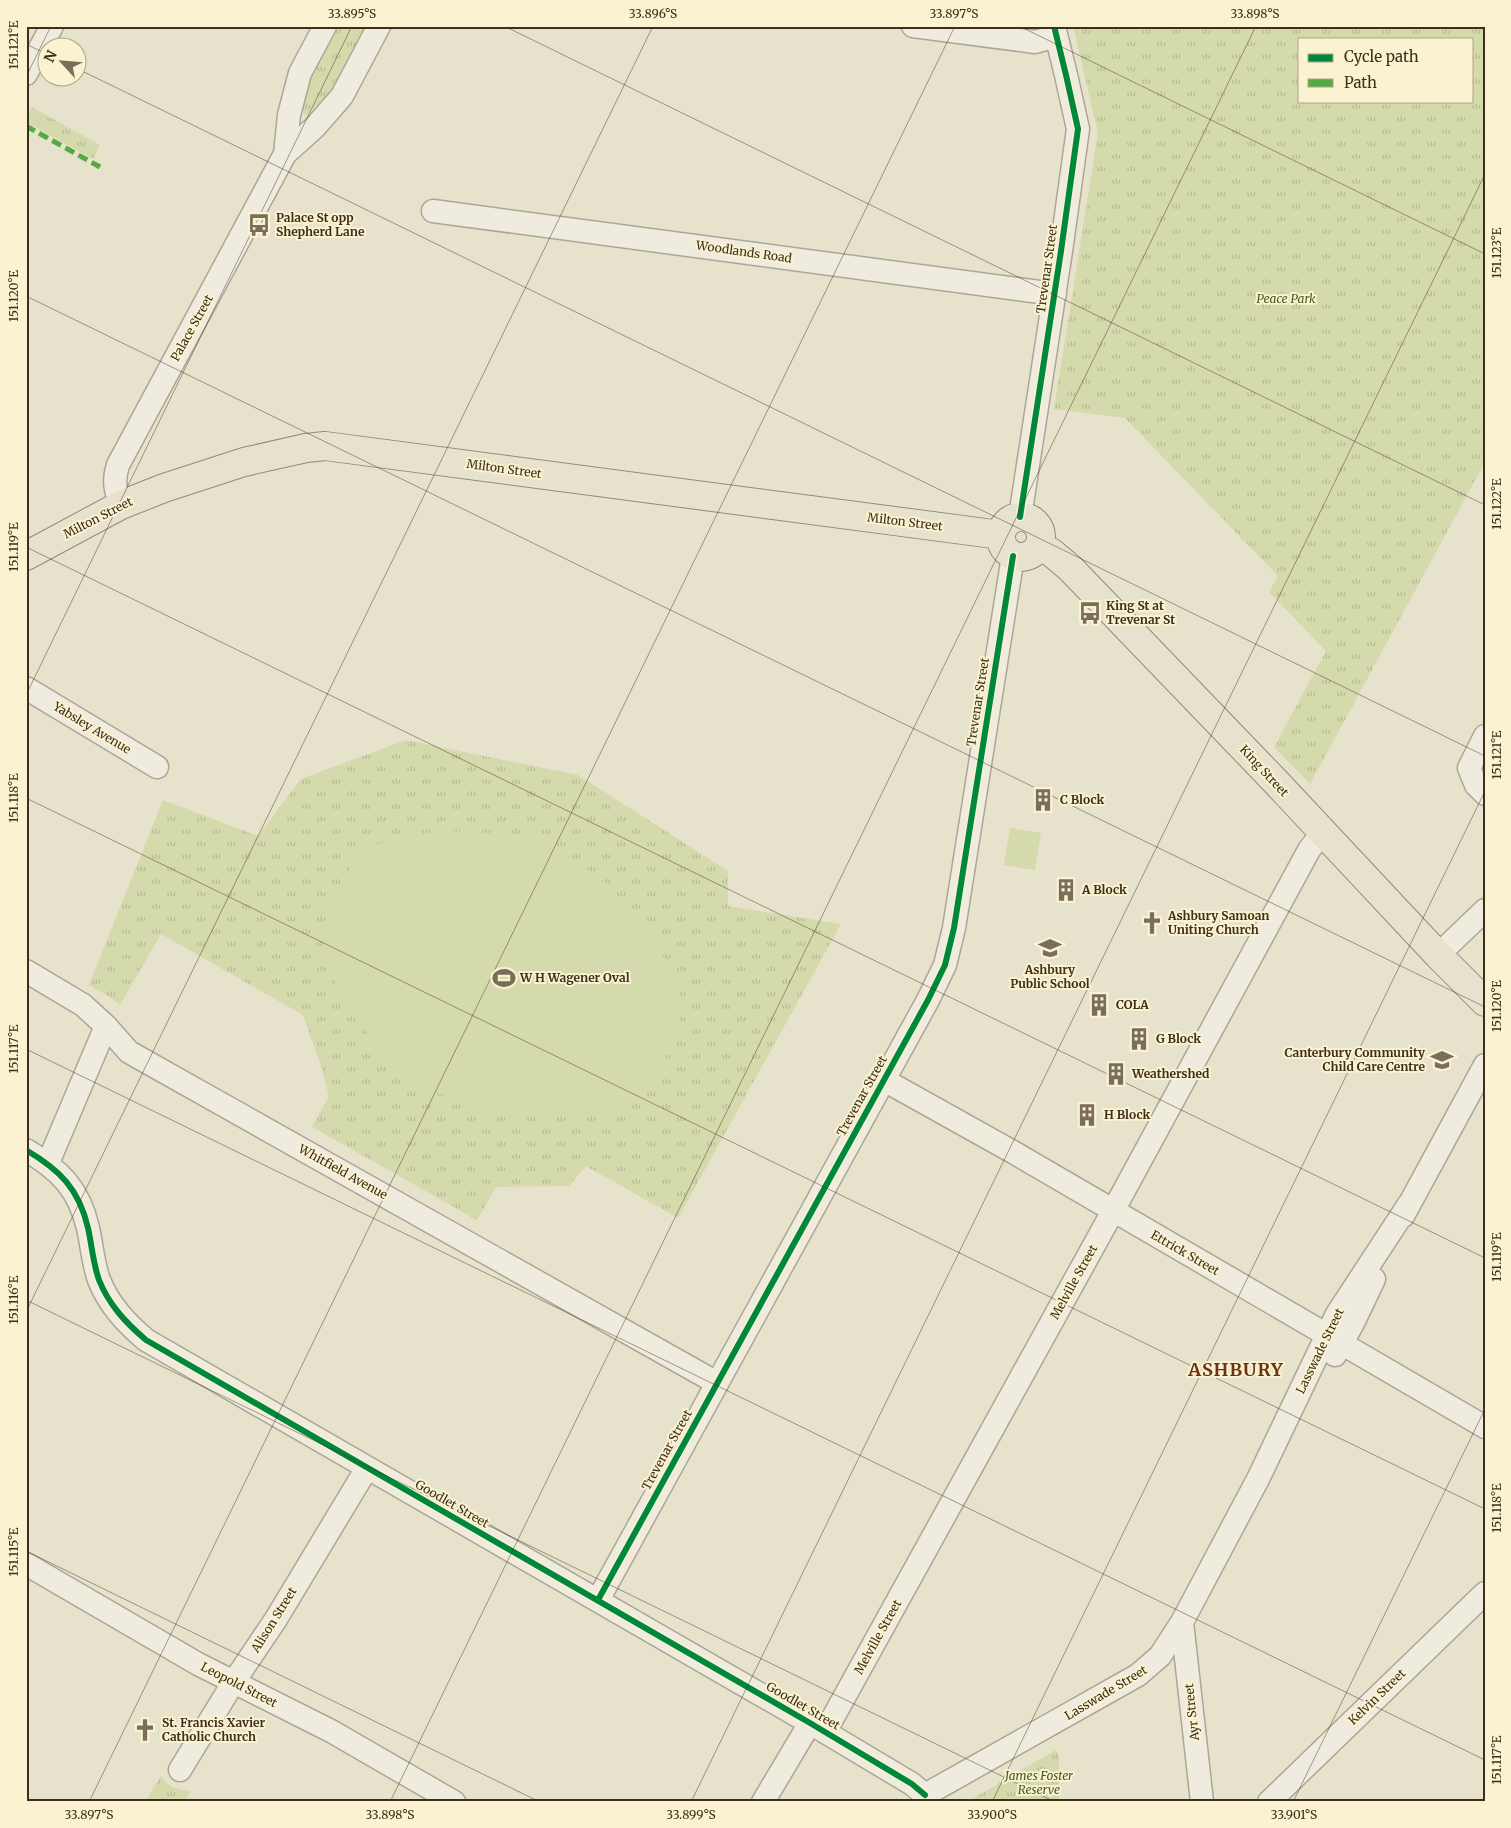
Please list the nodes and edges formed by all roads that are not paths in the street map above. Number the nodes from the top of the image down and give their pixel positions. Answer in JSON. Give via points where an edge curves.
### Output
{"nodes":[{"id":1,"x":52,"y":26,"type":"edge"},
{"id":2,"x":325,"y":26,"type":"edge"},
{"id":3,"x":380,"y":26,"type":"edge"},
{"id":4,"x":914,"y":26,"type":"edge"},
{"id":5,"x":1055,"y":31,"type":"edge"},
{"id":6,"x":26,"y":74,"type":"edge"},
{"id":7,"x":285,"y":154,"type":"junction"},
{"id":8,"x":433,"y":211,"type":"dead end"},
{"id":9,"x":1055,"y":294,"type":"junction"},
{"id":10,"x":121,"y":505,"type":"junction"},
{"id":11,"x":1011,"y":536,"type":"junction"},
{"id":12,"x":26,"y":556,"type":"edge"},
{"id":13,"x":26,"y":688,"type":"edge"},
{"id":14,"x":1485,"y":736,"type":"edge"},
{"id":15,"x":157,"y":767,"type":"dead end"},
{"id":16,"x":1485,"y":794,"type":"edge"},
{"id":17,"x":1322,"y":833,"type":"junction"},
{"id":18,"x":1485,"y":910,"type":"edge"},
{"id":19,"x":1438,"y":955,"type":"junction"},
{"id":20,"x":26,"y":971,"type":"edge"},
{"id":21,"x":1485,"y":1002,"type":"edge"},
{"id":22,"x":106,"y":1026,"type":"junction"},
{"id":23,"x":1485,"y":1065,"type":"edge"},
{"id":24,"x":884,"y":1080,"type":"junction"},
{"id":25,"x":26,"y":1150,"type":"edge"},
{"id":26,"x":48,"y":1163,"type":"junction"},
{"id":27,"x":1113,"y":1212,"type":"junction"},
{"id":28,"x":1335,"y":1339,"type":"junction"},
{"id":29,"x":717,"y":1382,"type":"junction"},
{"id":30,"x":1485,"y":1426,"type":"edge"},
{"id":31,"x":367,"y":1468,"type":"junction"},
{"id":32,"x":26,"y":1564,"type":"edge"},
{"id":33,"x":1485,"y":1592,"type":"edge"},
{"id":34,"x":598,"y":1600,"type":"junction"},
{"id":35,"x":1182,"y":1622,"type":"junction"},
{"id":36,"x":233,"y":1683,"type":"junction"},
{"id":37,"x":818,"y":1727,"type":"junction"},
{"id":38,"x":180,"y":1770,"type":"dead end"},
{"id":39,"x":926,"y":1798,"type":"edge"},
{"id":40,"x":454,"y":1802,"type":"edge"},
{"id":41,"x":763,"y":1802,"type":"edge"},
{"id":42,"x":1202,"y":1802,"type":"edge"},
{"id":43,"x":1269,"y":1802,"type":"edge"}],
"edges":[{"from":1,"to":6,"type":"street"},
{"from":2,"to":7,"type":"street","name":"Palace Street","via":[[300,73],[289,114]]},
{"from":3,"to":7,"type":"street","name":"Palace Street","via":[[342,96]]},
{"from":4,"to":5,"type":"street","via":[[1035,42]]},
{"from":5,"to":9,"type":"street","name":"Trevenar Street","via":[[1078,129]]},
{"from":7,"to":10,"type":"street","name":"Palace Street","via":[[118,465],[114,486]]},
{"from":8,"to":9,"type":"street","name":"Woodlands Road"},
{"from":9,"to":11,"type":"street","name":"Trevenar Street"},
{"from":10,"to":11,"type":"main road","name":"Milton Street","via":[[244,462],[325,446]]},
{"from":10,"to":12,"type":"main road","name":"Milton Street"},
{"from":11,"to":17,"type":"main road","name":"King Street","via":[[1033,521],[1040,532],[1039,545],[1070,568]]},
{"from":11,"to":24,"type":"street","name":"Trevenar Street","via":[[950,946],[945,965]]},
{"from":13,"to":15,"type":"street","name":"Yabsley Avenue"},
{"from":14,"to":16,"type":"street","via":[[1469,768],[1476,785]]},
{"from":17,"to":19,"type":"main road","name":"King Street"},
{"from":17,"to":27,"type":"street","name":"Melville Street","via":[[1309,850]]},
{"from":18,"to":19,"type":"street"},
{"from":19,"to":21,"type":"main road","name":"King Street"},
{"from":20,"to":22,"type":"street","name":"Whitfield Avenue","via":[[83,1005]]},
{"from":22,"to":26,"type":"street"},
{"from":22,"to":29,"type":"street","name":"Whitfield Avenue","via":[[129,1052]]},
{"from":23,"to":28,"type":"street","name":"Lasswade Street","via":[[1409,1204],[1337,1314]]},
{"from":24,"to":27,"type":"street","name":"Ettrick Street"},
{"from":24,"to":29,"type":"street","name":"Trevenar Street"},
{"from":25,"to":26,"type":"street","name":"Goodlet Street"},
{"from":26,"to":31,"type":"street","name":"Goodlet Street","via":[[67,1180],[75,1193],[88,1228],[100,1282],[108,1299],[130,1327],[146,1340]]},
{"from":27,"to":28,"type":"street","name":"Ettrick Street"},
{"from":27,"to":37,"type":"street","name":"Melville Street"},
{"from":28,"to":30,"type":"street","name":"Ettrick Street"},
{"from":28,"to":35,"type":"street","name":"Lasswade Street"},
{"from":29,"to":34,"type":"street","name":"Trevenar Street"},
{"from":31,"to":34,"type":"street","name":"Goodlet Street"},
{"from":31,"to":36,"type":"street","name":"Alison Street","via":[[276,1619]]},
{"from":32,"to":36,"type":"street","name":"Leopold Street"},
{"from":33,"to":43,"type":"street","name":"Kelvin Street"},
{"from":34,"to":37,"type":"street","name":"Goodlet Street"},
{"from":35,"to":39,"type":"street","name":"Lasswade Street","via":[[1160,1656],[1138,1675]]},
{"from":35,"to":42,"type":"street","name":"Ayr Street"},
{"from":36,"to":38,"type":"street","name":"Alison Street"},
{"from":36,"to":40,"type":"street","name":"Leopold Street","via":[[331,1731]]},
{"from":37,"to":39,"type":"street","name":"Goodlet Street","via":[[912,1784]]},
{"from":37,"to":41,"type":"street","name":"Melville Street"}]}
